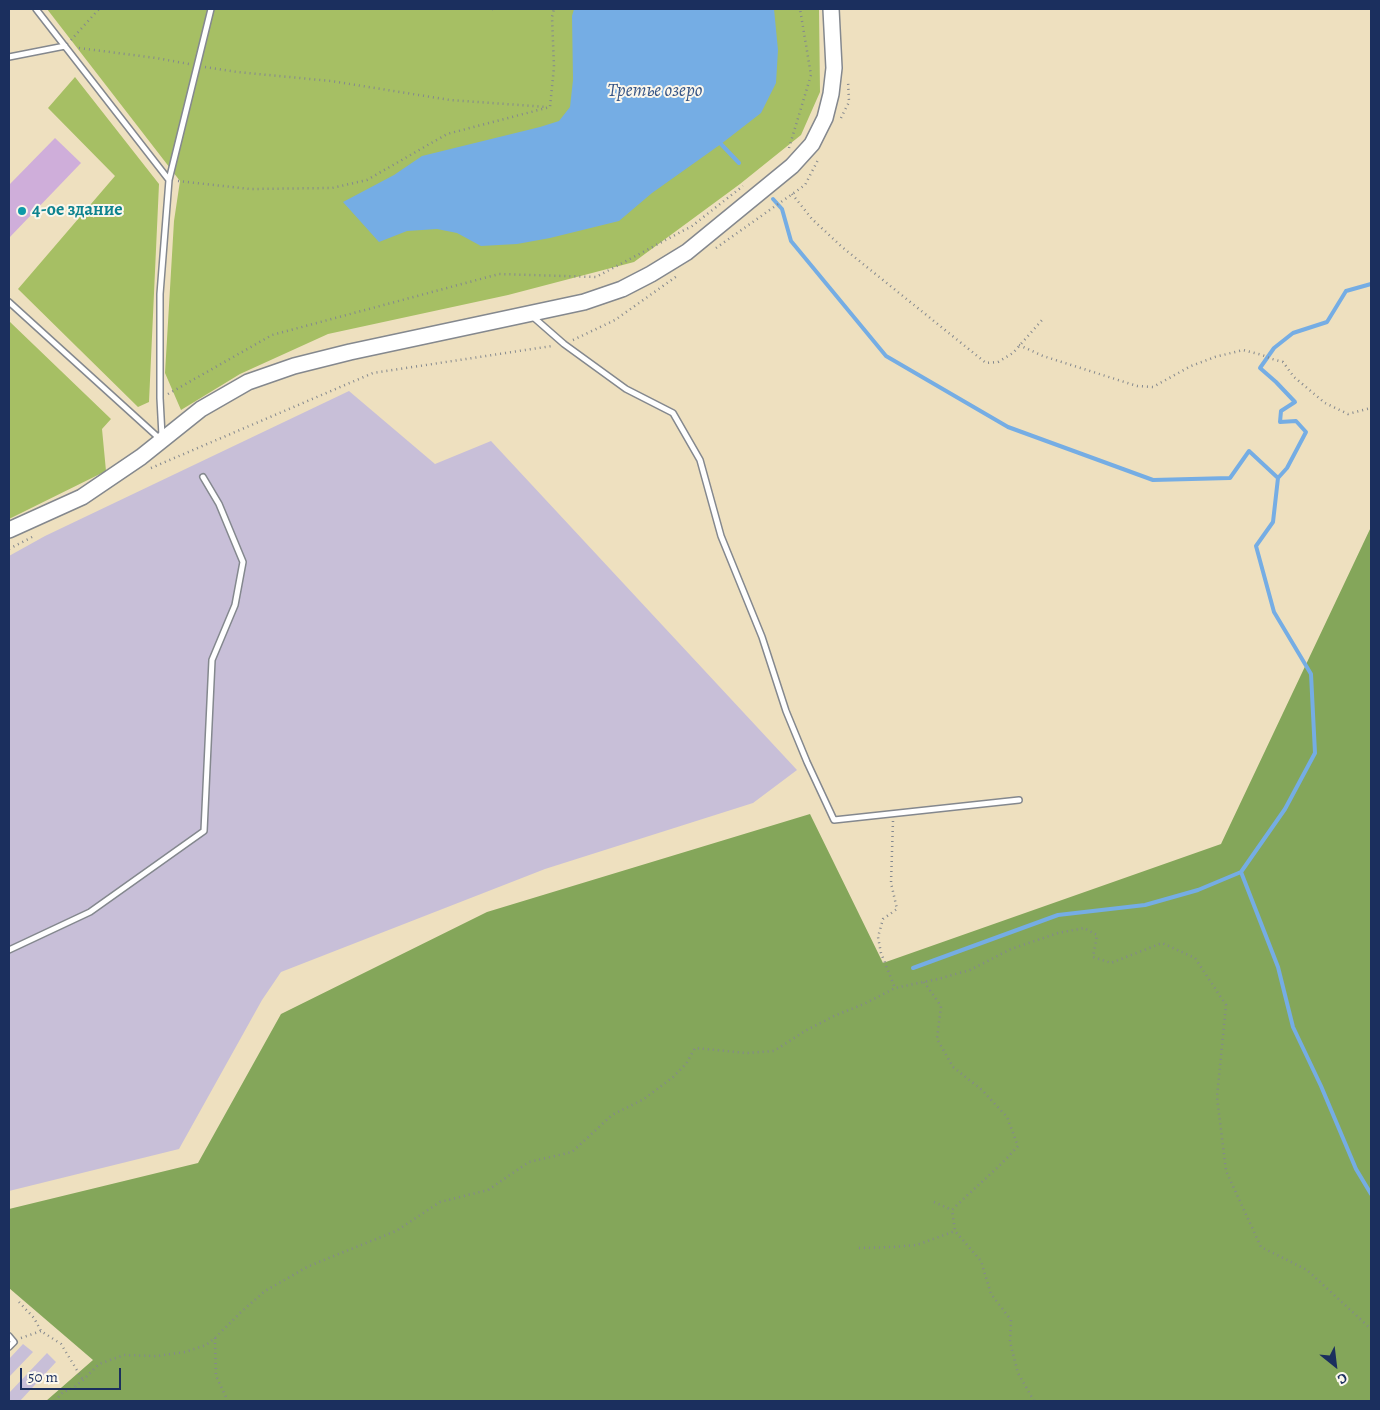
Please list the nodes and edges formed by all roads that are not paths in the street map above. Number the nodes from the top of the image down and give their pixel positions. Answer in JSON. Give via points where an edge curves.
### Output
{"nodes":[{"id":1,"x":36,"y":9,"type":"edge"},
{"id":2,"x":211,"y":9,"type":"edge"},
{"id":3,"x":831,"y":9,"type":"edge"},
{"id":4,"x":65,"y":46,"type":"junction"},
{"id":5,"x":9,"y":57,"type":"edge"},
{"id":6,"x":169,"y":180,"type":"junction"},
{"id":7,"x":9,"y":302,"type":"edge"},
{"id":8,"x":529,"y":314,"type":"junction"},
{"id":9,"x":162,"y":441,"type":"junction"},
{"id":10,"x":204,"y":477,"type":"dead end"},
{"id":11,"x":9,"y":530,"type":"edge"},
{"id":12,"x":1019,"y":800,"type":"dead end"},
{"id":13,"x":9,"y":950,"type":"edge"},
{"id":14,"x":9,"y":1336,"type":"edge"},
{"id":15,"x":9,"y":1347,"type":"edge"}],
"edges":[{"from":1,"to":4,"type":"lane"},
{"from":2,"to":6,"type":"lane"},
{"from":3,"to":8,"type":"street","via":[[834,68],[825,118],[812,144],[792,166],[687,252],[651,274],[622,289],[584,302]]},
{"from":4,"to":5,"type":"lane"},
{"from":4,"to":6,"type":"lane"},
{"from":6,"to":9,"type":"lane","via":[[160,294]]},
{"from":7,"to":9,"type":"lane"},
{"from":8,"to":9,"type":"street","via":[[294,366],[248,382],[201,409]]},
{"from":8,"to":12,"type":"lane","via":[[626,389],[673,413],[700,460],[721,536],[762,637],[786,711],[834,820]]},
{"from":9,"to":11,"type":"street","via":[[82,496]]},
{"from":10,"to":13,"type":"lane","via":[[243,562],[235,605],[212,660],[204,831],[90,912]]},
{"from":14,"to":15,"type":"lane","via":[[14,1342]]}]}
